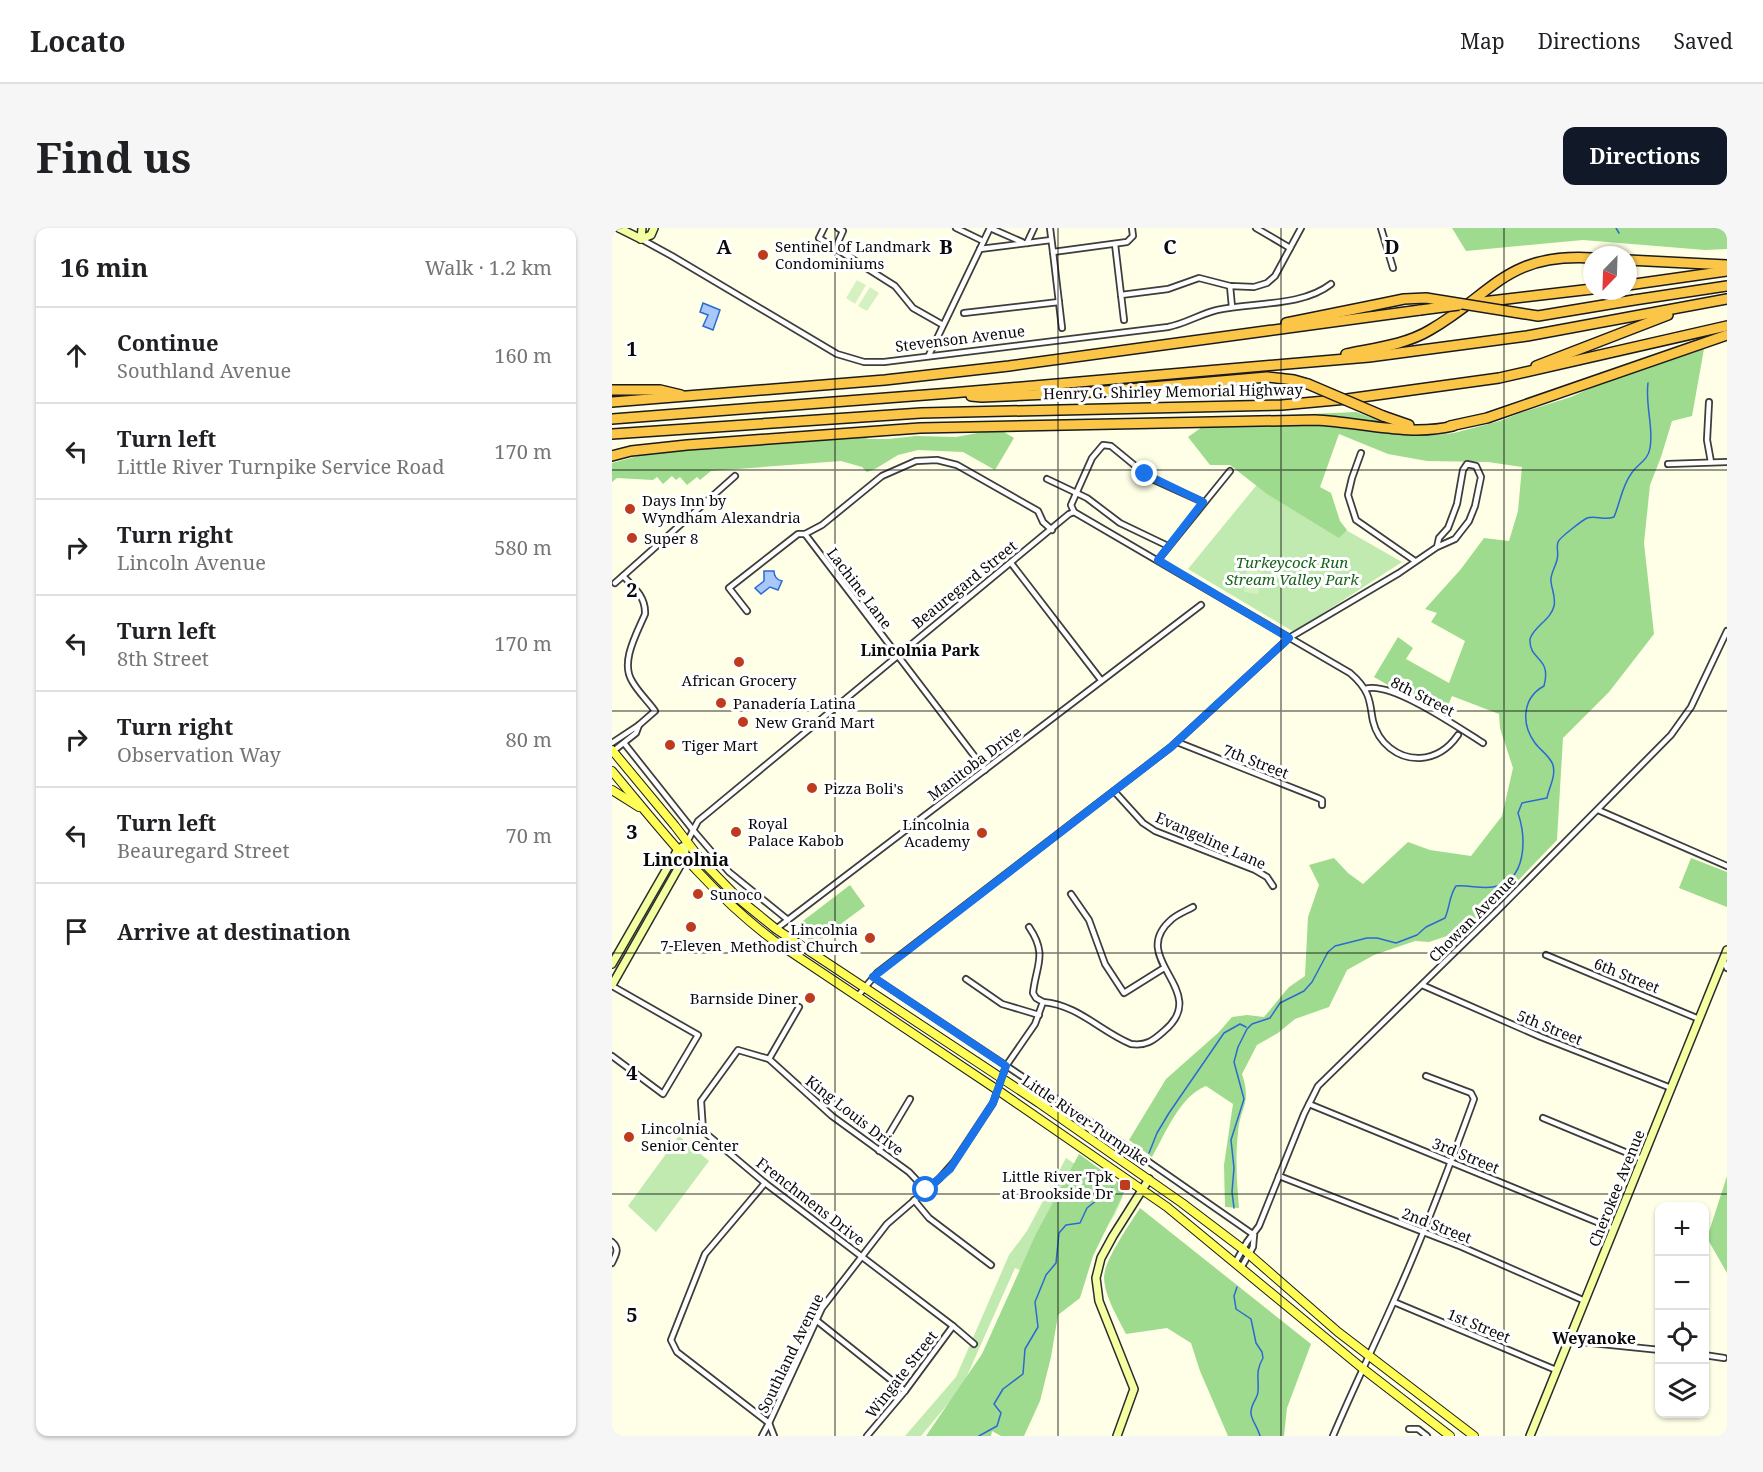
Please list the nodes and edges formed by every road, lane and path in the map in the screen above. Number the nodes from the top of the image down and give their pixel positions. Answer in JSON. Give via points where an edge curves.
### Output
{"nodes":[{"id":1,"x":619,"y":228,"type":"edge"},
{"id":2,"x":642,"y":228,"type":"edge"},
{"id":3,"x":654,"y":228,"type":"edge"},
{"id":4,"x":824,"y":228,"type":"edge"},
{"id":5,"x":838,"y":228,"type":"edge"},
{"id":6,"x":956,"y":228,"type":"edge"},
{"id":7,"x":990,"y":228,"type":"edge"},
{"id":8,"x":1034,"y":228,"type":"edge"},
{"id":9,"x":1050,"y":228,"type":"edge"},
{"id":10,"x":1132,"y":228,"type":"edge"},
{"id":11,"x":1256,"y":228,"type":"edge"},
{"id":12,"x":1301,"y":228,"type":"edge"},
{"id":13,"x":1381,"y":228,"type":"edge"},
{"id":14,"x":641,"y":239,"type":"junction"},
{"id":15,"x":1051,"y":240,"type":"junction"},
{"id":16,"x":983,"y":241,"type":"junction"},
{"id":17,"x":1026,"y":243,"type":"junction"},
{"id":18,"x":1115,"y":244,"type":"junction"},
{"id":19,"x":1290,"y":248,"type":"junction"},
{"id":20,"x":835,"y":249,"type":"junction"},
{"id":21,"x":980,"y":249,"type":"junction"},
{"id":22,"x":1053,"y":252,"type":"junction"},
{"id":23,"x":1583,"y":258,"type":"edge"},
{"id":24,"x":1637,"y":260,"type":"edge"},
{"id":25,"x":1727,"y":265,"type":"edge"},
{"id":26,"x":1393,"y":268,"type":"dead end"},
{"id":27,"x":1727,"y":271,"type":"edge"},
{"id":28,"x":1330,"y":284,"type":"dead end"},
{"id":29,"x":1637,"y":284,"type":"edge"},
{"id":30,"x":1230,"y":286,"type":"junction"},
{"id":31,"x":1727,"y":286,"type":"edge"},
{"id":32,"x":1583,"y":290,"type":"edge"},
{"id":33,"x":1121,"y":295,"type":"junction"},
{"id":34,"x":1727,"y":299,"type":"edge"},
{"id":35,"x":1059,"y":302,"type":"junction"},
{"id":36,"x":1698,"y":305,"type":"junction"},
{"id":37,"x":1232,"y":307,"type":"junction"},
{"id":38,"x":964,"y":313,"type":"dead end"},
{"id":39,"x":1124,"y":320,"type":"dead end"},
{"id":40,"x":943,"y":325,"type":"junction"},
{"id":41,"x":1727,"y":326,"type":"edge"},
{"id":42,"x":1062,"y":328,"type":"dead end"},
{"id":43,"x":1727,"y":335,"type":"edge"},
{"id":44,"x":1186,"y":343,"type":"junction"},
{"id":45,"x":928,"y":355,"type":"junction"},
{"id":46,"x":1304,"y":364,"type":"junction"},
{"id":47,"x":1499,"y":378,"type":"junction"},
{"id":48,"x":612,"y":390,"type":"edge"},
{"id":49,"x":951,"y":393,"type":"junction"},
{"id":50,"x":692,"y":397,"type":"junction"},
{"id":51,"x":612,"y":402,"type":"edge"},
{"id":52,"x":1709,"y":402,"type":"dead end"},
{"id":53,"x":612,"y":419,"type":"edge"},
{"id":54,"x":1453,"y":426,"type":"junction"},
{"id":55,"x":612,"y":434,"type":"edge"},
{"id":56,"x":1361,"y":453,"type":"dead end"},
{"id":57,"x":612,"y":456,"type":"edge"},
{"id":58,"x":1711,"y":462,"type":"junction"},
{"id":59,"x":1727,"y":462,"type":"edge"},
{"id":60,"x":1668,"y":464,"type":"dead end"},
{"id":61,"x":1230,"y":471,"type":"dead end"},
{"id":62,"x":735,"y":476,"type":"dead end"},
{"id":63,"x":1047,"y":479,"type":"dead end"},
{"id":64,"x":1078,"y":492,"type":"junction"},
{"id":65,"x":1203,"y":502,"type":"junction"},
{"id":66,"x":1074,"y":512,"type":"junction"},
{"id":67,"x":1052,"y":530,"type":"junction"},
{"id":68,"x":805,"y":534,"type":"junction"},
{"id":69,"x":1168,"y":546,"type":"junction"},
{"id":70,"x":1437,"y":547,"type":"junction"},
{"id":71,"x":1158,"y":560,"type":"junction"},
{"id":72,"x":1415,"y":561,"type":"junction"},
{"id":73,"x":1011,"y":563,"type":"junction"},
{"id":74,"x":623,"y":576,"type":"junction"},
{"id":75,"x":615,"y":583,"type":"dead end"},
{"id":76,"x":1201,"y":605,"type":"dead end"},
{"id":77,"x":747,"y":611,"type":"dead end"},
{"id":78,"x":1727,"y":631,"type":"edge"},
{"id":79,"x":1289,"y":638,"type":"junction"},
{"id":80,"x":897,"y":656,"type":"junction"},
{"id":81,"x":1101,"y":680,"type":"junction"},
{"id":82,"x":1365,"y":689,"type":"junction"},
{"id":83,"x":639,"y":725,"type":"junction"},
{"id":84,"x":1458,"y":735,"type":"dead end"},
{"id":85,"x":1177,"y":742,"type":"junction"},
{"id":86,"x":1483,"y":742,"type":"dead end"},
{"id":87,"x":612,"y":743,"type":"edge"},
{"id":88,"x":624,"y":743,"type":"junction"},
{"id":89,"x":612,"y":751,"type":"edge"},
{"id":90,"x":984,"y":770,"type":"junction"},
{"id":91,"x":612,"y":771,"type":"edge"},
{"id":92,"x":612,"y":790,"type":"edge"},
{"id":93,"x":1114,"y":791,"type":"junction"},
{"id":94,"x":1322,"y":805,"type":"dead end"},
{"id":95,"x":1598,"y":810,"type":"junction"},
{"id":96,"x":646,"y":812,"type":"junction"},
{"id":97,"x":693,"y":830,"type":"junction"},
{"id":98,"x":686,"y":843,"type":"junction"},
{"id":99,"x":677,"y":851,"type":"junction"},
{"id":100,"x":684,"y":858,"type":"junction"},
{"id":101,"x":1727,"y":866,"type":"edge"},
{"id":102,"x":1273,"y":886,"type":"dead end"},
{"id":103,"x":1071,"y":894,"type":"dead end"},
{"id":104,"x":1193,"y":907,"type":"dead end"},
{"id":105,"x":788,"y":920,"type":"junction"},
{"id":106,"x":1029,"y":927,"type":"dead end"},
{"id":107,"x":776,"y":929,"type":"junction"},
{"id":108,"x":1727,"y":950,"type":"edge"},
{"id":109,"x":1546,"y":955,"type":"dead end"},
{"id":110,"x":1723,"y":959,"type":"junction"},
{"id":111,"x":612,"y":964,"type":"edge"},
{"id":112,"x":1164,"y":968,"type":"junction"},
{"id":113,"x":1727,"y":968,"type":"edge"},
{"id":114,"x":873,"y":977,"type":"junction"},
{"id":115,"x":966,"y":979,"type":"dead end"},
{"id":116,"x":612,"y":985,"type":"edge"},
{"id":117,"x":1422,"y":985,"type":"junction"},
{"id":118,"x":864,"y":987,"type":"junction"},
{"id":119,"x":857,"y":997,"type":"junction"},
{"id":120,"x":1043,"y":1002,"type":"junction"},
{"id":121,"x":799,"y":1007,"type":"dead end"},
{"id":122,"x":1039,"y":1015,"type":"junction"},
{"id":123,"x":1699,"y":1019,"type":"junction"},
{"id":124,"x":612,"y":1056,"type":"edge"},
{"id":125,"x":769,"y":1059,"type":"junction"},
{"id":126,"x":1006,"y":1066,"type":"junction"},
{"id":127,"x":1426,"y":1076,"type":"dead end"},
{"id":128,"x":1001,"y":1079,"type":"junction"},
{"id":129,"x":1671,"y":1088,"type":"junction"},
{"id":130,"x":999,"y":1091,"type":"junction"},
{"id":131,"x":910,"y":1099,"type":"dead end"},
{"id":132,"x":1308,"y":1104,"type":"junction"},
{"id":133,"x":1543,"y":1118,"type":"dead end"},
{"id":134,"x":879,"y":1151,"type":"junction"},
{"id":135,"x":1642,"y":1159,"type":"junction"},
{"id":136,"x":1450,"y":1162,"type":"junction"},
{"id":137,"x":1279,"y":1176,"type":"junction"},
{"id":138,"x":1149,"y":1179,"type":"junction"},
{"id":139,"x":765,"y":1183,"type":"junction"},
{"id":140,"x":1142,"y":1189,"type":"junction"},
{"id":141,"x":926,"y":1190,"type":"junction"},
{"id":142,"x":914,"y":1200,"type":"junction"},
{"id":143,"x":1614,"y":1229,"type":"junction"},
{"id":144,"x":1422,"y":1232,"type":"junction"},
{"id":145,"x":1254,"y":1235,"type":"junction"},
{"id":146,"x":612,"y":1242,"type":"edge"},
{"id":147,"x":1246,"y":1252,"type":"junction"},
{"id":148,"x":862,"y":1257,"type":"junction"},
{"id":149,"x":612,"y":1263,"type":"edge"},
{"id":150,"x":991,"y":1265,"type":"dead end"},
{"id":151,"x":1238,"y":1265,"type":"junction"},
{"id":152,"x":1585,"y":1301,"type":"junction"},
{"id":153,"x":1394,"y":1302,"type":"junction"},
{"id":154,"x":816,"y":1320,"type":"junction"},
{"id":155,"x":953,"y":1326,"type":"junction"},
{"id":156,"x":1569,"y":1338,"type":"junction"},
{"id":157,"x":974,"y":1344,"type":"dead end"},
{"id":158,"x":1655,"y":1350,"type":"edge"},
{"id":159,"x":1369,"y":1355,"type":"junction"},
{"id":160,"x":1709,"y":1356,"type":"edge"},
{"id":161,"x":1724,"y":1358,"type":"dead end"},
{"id":162,"x":1362,"y":1368,"type":"junction"},
{"id":163,"x":1556,"y":1370,"type":"junction"},
{"id":164,"x":905,"y":1391,"type":"junction"},
{"id":165,"x":769,"y":1424,"type":"junction"},
{"id":166,"x":1409,"y":1429,"type":"dead end"},
{"id":167,"x":762,"y":1436,"type":"edge"},
{"id":168,"x":774,"y":1436,"type":"edge"},
{"id":169,"x":867,"y":1436,"type":"edge"},
{"id":170,"x":1117,"y":1436,"type":"edge"},
{"id":171,"x":1333,"y":1436,"type":"edge"},
{"id":172,"x":1427,"y":1436,"type":"edge"},
{"id":173,"x":1450,"y":1436,"type":"edge"},
{"id":174,"x":1474,"y":1436,"type":"edge"},
{"id":175,"x":1530,"y":1436,"type":"edge"}],
"edges":[{"from":1,"to":14,"type":"street","name":"Stevenson Avenue"},
{"from":2,"to":14,"type":"street"},
{"from":3,"to":14,"type":"street","via":[[651,235]]},
{"from":4,"to":20,"type":"street","via":[[819,238]]},
{"from":5,"to":20,"type":"street","via":[[843,231]]},
{"from":6,"to":16,"type":"street"},
{"from":7,"to":16,"type":"street"},
{"from":7,"to":17,"type":"street"},
{"from":8,"to":17,"type":"street"},
{"from":9,"to":15,"type":"street"},
{"from":10,"to":18,"type":"street","via":[[1131,239]]},
{"from":11,"to":19,"type":"street"},
{"from":12,"to":19,"type":"street"},
{"from":13,"to":26,"type":"street"},
{"from":14,"to":45,"type":"street","name":"Stevenson Avenue","via":[[846,358],[864,362]]},
{"from":15,"to":17,"type":"street"},
{"from":15,"to":22,"type":"street"},
{"from":16,"to":21,"type":"street"},
{"from":17,"to":21,"type":"street"},
{"from":18,"to":22,"type":"street"},
{"from":18,"to":33,"type":"street"},
{"from":19,"to":30,"type":"street","via":[[1267,283]]},
{"from":20,"to":40,"type":"street","via":[[895,286],[913,308]]},
{"from":21,"to":40,"type":"street"},
{"from":22,"to":35,"type":"street"},
{"from":23,"to":46,"type":"highway","via":[[1530,264],[1498,279],[1444,320],[1412,338]]},
{"from":24,"to":25,"type":"highway"},
{"from":27,"to":29,"type":"highway"},
{"from":28,"to":37,"type":"street","name":"Stevenson Avenue","via":[[1306,297]]},
{"from":30,"to":33,"type":"street","via":[[1199,278],[1167,289]]},
{"from":30,"to":37,"type":"street"},
{"from":31,"to":44,"type":"highway","bridge":true,"via":[[1538,316],[1426,298],[1404,299]]},
{"from":32,"to":44,"type":"highway","name":"Henry G. Shirley Memorial Highway","bridge":true},
{"from":33,"to":39,"type":"street"},
{"from":34,"to":36,"type":"highway"},
{"from":35,"to":38,"type":"street"},
{"from":35,"to":42,"type":"street"},
{"from":36,"to":46,"type":"highway","via":[[1432,350]]},
{"from":36,"to":47,"type":"highway"},
{"from":37,"to":45,"type":"street","name":"Stevenson Avenue","via":[[1168,327]]},
{"from":40,"to":45,"type":"street"},
{"from":41,"to":47,"type":"highway","name":"Henry G. Shirley Memorial Highway"},
{"from":43,"to":54,"type":"highway","via":[[1487,418]]},
{"from":44,"to":50,"type":"highway","name":"Henry G. Shirley Memorial Highway","via":[[1009,366]]},
{"from":46,"to":49,"type":"highway"},
{"from":47,"to":55,"type":"highway","name":"Henry G. Shirley Memorial Highway","via":[[1303,403],[921,413]]},
{"from":48,"to":50,"type":"highway","via":[[660,390]]},
{"from":49,"to":53,"type":"highway"},
{"from":49,"to":54,"type":"highway","bridge":true,"via":[[982,397],[1063,394],[1280,378],[1308,384],[1414,426]]},
{"from":50,"to":51,"type":"highway","name":"Henry G. Shirley Memorial Highway"},
{"from":52,"to":58,"type":"street","via":[[1707,440]]},
{"from":54,"to":57,"type":"highway","via":[[1425,431],[1316,420],[920,428],[687,445]]},
{"from":56,"to":72,"type":"street","via":[[1348,495],[1356,520]]},
{"from":58,"to":59,"type":"street"},
{"from":58,"to":60,"type":"street"},
{"from":61,"to":65,"type":"street"},
{"from":62,"to":74,"type":"street"},
{"from":63,"to":64,"type":"street"},
{"from":64,"to":65,"type":"street","via":[[1092,458],[1106,444],[1150,478]]},
{"from":64,"to":66,"type":"street","via":[[1071,506]]},
{"from":64,"to":69,"type":"street","via":[[1120,523]]},
{"from":65,"to":69,"type":"street"},
{"from":66,"to":67,"type":"street","name":"Beauregard Street"},
{"from":66,"to":71,"type":"street"},
{"from":67,"to":68,"type":"street","via":[[1038,511],[957,465],[937,460],[916,461],[882,476],[822,525]]},
{"from":67,"to":73,"type":"street","name":"Beauregard Street"},
{"from":68,"to":77,"type":"street","via":[[798,534],[729,588]]},
{"from":68,"to":80,"type":"street","name":"Lachine Lane"},
{"from":69,"to":71,"type":"street"},
{"from":70,"to":70,"type":"street","via":[[1455,539],[1469,521],[1481,477],[1476,466],[1467,464],[1463,470],[1457,504]]},
{"from":70,"to":72,"type":"street"},
{"from":71,"to":79,"type":"street"},
{"from":72,"to":79,"type":"street"},
{"from":73,"to":80,"type":"street","name":"Beauregard Street"},
{"from":73,"to":81,"type":"street"},
{"from":74,"to":75,"type":"street"},
{"from":74,"to":83,"type":"street","via":[[642,597],[645,607],[628,671],[656,711]]},
{"from":76,"to":81,"type":"street","name":"Manitoba Drive"},
{"from":78,"to":95,"type":"street","name":"Chowan Avenue","via":[[1683,721]]},
{"from":79,"to":82,"type":"street","via":[[1350,673]]},
{"from":79,"to":85,"type":"street"},
{"from":80,"to":90,"type":"street","name":"Lachine Lane"},
{"from":80,"to":97,"type":"street","name":"Beauregard Street","via":[[709,812]]},
{"from":81,"to":90,"type":"street","name":"Manitoba Drive"},
{"from":82,"to":84,"type":"street","via":[[1379,737],[1397,753],[1414,758],[1431,756],[1447,748]]},
{"from":82,"to":86,"type":"street","name":"8th Street","via":[[1388,690]]},
{"from":83,"to":87,"type":"street"},
{"from":83,"to":88,"type":"street"},
{"from":85,"to":93,"type":"street"},
{"from":85,"to":94,"type":"street","name":"7th Street","via":[[1318,798]]},
{"from":88,"to":89,"type":"street"},
{"from":88,"to":97,"type":"street"},
{"from":89,"to":98,"type":"main road","name":"Little River Turnpike"},
{"from":90,"to":105,"type":"street","name":"Manitoba Drive"},
{"from":91,"to":96,"type":"main road","name":"Little River Turnpike"},
{"from":92,"to":96,"type":"main road"},
{"from":93,"to":102,"type":"street","name":"Evangeline Lane","via":[[1134,815],[1155,831],[1255,870]]},
{"from":93,"to":114,"type":"street"},
{"from":95,"to":101,"type":"street"},
{"from":95,"to":117,"type":"street","name":"Chowan Avenue"},
{"from":96,"to":99,"type":"main road","name":"Little River Turnpike"},
{"from":97,"to":98,"type":"street","name":"Beauregard Street"},
{"from":97,"to":105,"type":"street","via":[[729,872]]},
{"from":98,"to":99,"type":"street"},
{"from":98,"to":100,"type":"street","name":"Beauregard Street"},
{"from":98,"to":107,"type":"main road","name":"Little River Turnpike","via":[[725,886]]},
{"from":99,"to":100,"type":"main road","name":"Little River Turnpike"},
{"from":99,"to":111,"type":"street"},
{"from":100,"to":116,"type":"street"},
{"from":100,"to":119,"type":"main road","name":"Little River Turnpike","via":[[746,920]]},
{"from":103,"to":112,"type":"street","via":[[1089,920],[1105,964],[1124,993]]},
{"from":104,"to":112,"type":"street","via":[[1174,918],[1160,936],[1159,954]]},
{"from":105,"to":107,"type":"street","name":"Manitoba Drive"},
{"from":106,"to":120,"type":"street","via":[[1040,951],[1033,993]]},
{"from":107,"to":118,"type":"main road","name":"Little River Turnpike"},
{"from":108,"to":110,"type":"street","name":"Cherokee Avenue"},
{"from":109,"to":123,"type":"street","name":"6th Street"},
{"from":110,"to":113,"type":"street"},
{"from":110,"to":123,"type":"street","name":"Cherokee Avenue"},
{"from":112,"to":120,"type":"street","via":[[1179,994],[1179,1013],[1173,1024],[1143,1046],[1122,1041],[1070,1008]]},
{"from":114,"to":118,"type":"street"},
{"from":114,"to":126,"type":"street"},
{"from":115,"to":122,"type":"street","via":[[1002,1004]]},
{"from":116,"to":124,"type":"street","via":[[698,1035],[663,1094]]},
{"from":117,"to":129,"type":"street","name":"5th Street"},
{"from":117,"to":132,"type":"street","name":"Chowan Avenue","via":[[1324,1080]]},
{"from":118,"to":119,"type":"street"},
{"from":118,"to":128,"type":"main road","name":"Little River Turnpike"},
{"from":119,"to":130,"type":"main road","name":"Little River Turnpike"},
{"from":120,"to":122,"type":"street","name":"Southland Avenue"},
{"from":121,"to":125,"type":"street"},
{"from":122,"to":126,"type":"street","name":"Southland Avenue"},
{"from":123,"to":129,"type":"street","name":"Cherokee Avenue"},
{"from":125,"to":134,"type":"street","name":"King Louis Drive","via":[[832,1116]]},
{"from":125,"to":139,"type":"street","name":"Frenchmens Drive","via":[[738,1050],[701,1101],[704,1131]]},
{"from":126,"to":128,"type":"street","name":"Southland Avenue"},
{"from":126,"to":145,"type":"street"},
{"from":127,"to":136,"type":"street","via":[[1473,1096]]},
{"from":128,"to":130,"type":"street","name":"Southland Avenue"},
{"from":128,"to":138,"type":"main road","name":"Little River Turnpike"},
{"from":129,"to":135,"type":"street","name":"Cherokee Avenue"},
{"from":130,"to":140,"type":"main road","name":"Little River Turnpike"},
{"from":130,"to":141,"type":"street","name":"Southland Avenue","via":[[950,1169]]},
{"from":131,"to":134,"type":"street"},
{"from":132,"to":136,"type":"street","name":"3rd Street"},
{"from":132,"to":137,"type":"street","name":"Chowan Avenue"},
{"from":133,"to":135,"type":"street"},
{"from":134,"to":141,"type":"street","name":"King Louis Drive"},
{"from":135,"to":143,"type":"street","name":"Cherokee Avenue"},
{"from":136,"to":143,"type":"street","name":"3rd Street"},
{"from":136,"to":144,"type":"street"},
{"from":137,"to":144,"type":"street","name":"2nd Street"},
{"from":137,"to":145,"type":"street","name":"Chowan Avenue"},
{"from":138,"to":140,"type":"street"},
{"from":138,"to":147,"type":"main road","name":"Little River Turnpike"},
{"from":139,"to":148,"type":"street","name":"Frenchmens Drive"},
{"from":139,"to":165,"type":"street","via":[[705,1254],[671,1340],[677,1352]]},
{"from":140,"to":151,"type":"main road","name":"Little River Turnpike"},
{"from":140,"to":170,"type":"street","via":[[1101,1258],[1096,1278],[1099,1301],[1134,1389]]},
{"from":141,"to":142,"type":"street","name":"Southland Avenue"},
{"from":142,"to":148,"type":"street","name":"Southland Avenue","via":[[887,1224]]},
{"from":142,"to":150,"type":"street","via":[[929,1218]]},
{"from":143,"to":152,"type":"street","name":"Cherokee Avenue"},
{"from":144,"to":152,"type":"street","name":"2nd Street"},
{"from":144,"to":153,"type":"street"},
{"from":145,"to":147,"type":"street","name":"Chowan Avenue","via":[[1253,1247]]},
{"from":146,"to":149,"type":"street","via":[[618,1251]]},
{"from":147,"to":151,"type":"street","name":"Chowan Avenue"},
{"from":147,"to":159,"type":"main road","name":"Little River Turnpike"},
{"from":148,"to":154,"type":"street","name":"Southland Avenue"},
{"from":148,"to":155,"type":"street","name":"Frenchmens Drive"},
{"from":151,"to":162,"type":"main road","name":"Little River Turnpike"},
{"from":152,"to":156,"type":"street","name":"Cherokee Avenue"},
{"from":153,"to":159,"type":"street"},
{"from":153,"to":163,"type":"street","name":"1st Street"},
{"from":154,"to":164,"type":"street"},
{"from":154,"to":165,"type":"street","name":"Southland Avenue"},
{"from":155,"to":157,"type":"street","name":"Frenchmens Drive"},
{"from":155,"to":164,"type":"street","name":"Wingate Street"},
{"from":156,"to":158,"type":"street"},
{"from":156,"to":163,"type":"street","name":"Cherokee Avenue"},
{"from":159,"to":162,"type":"street"},
{"from":159,"to":174,"type":"main road","name":"Little River Turnpike"},
{"from":160,"to":161,"type":"street"},
{"from":162,"to":171,"type":"street"},
{"from":162,"to":173,"type":"main road","name":"Little River Turnpike"},
{"from":163,"to":175,"type":"street","name":"Cherokee Avenue"},
{"from":164,"to":169,"type":"street","name":"Wingate Street"},
{"from":165,"to":167,"type":"street","name":"Southland Avenue"},
{"from":165,"to":168,"type":"street"},
{"from":166,"to":172,"type":"street"}]}
